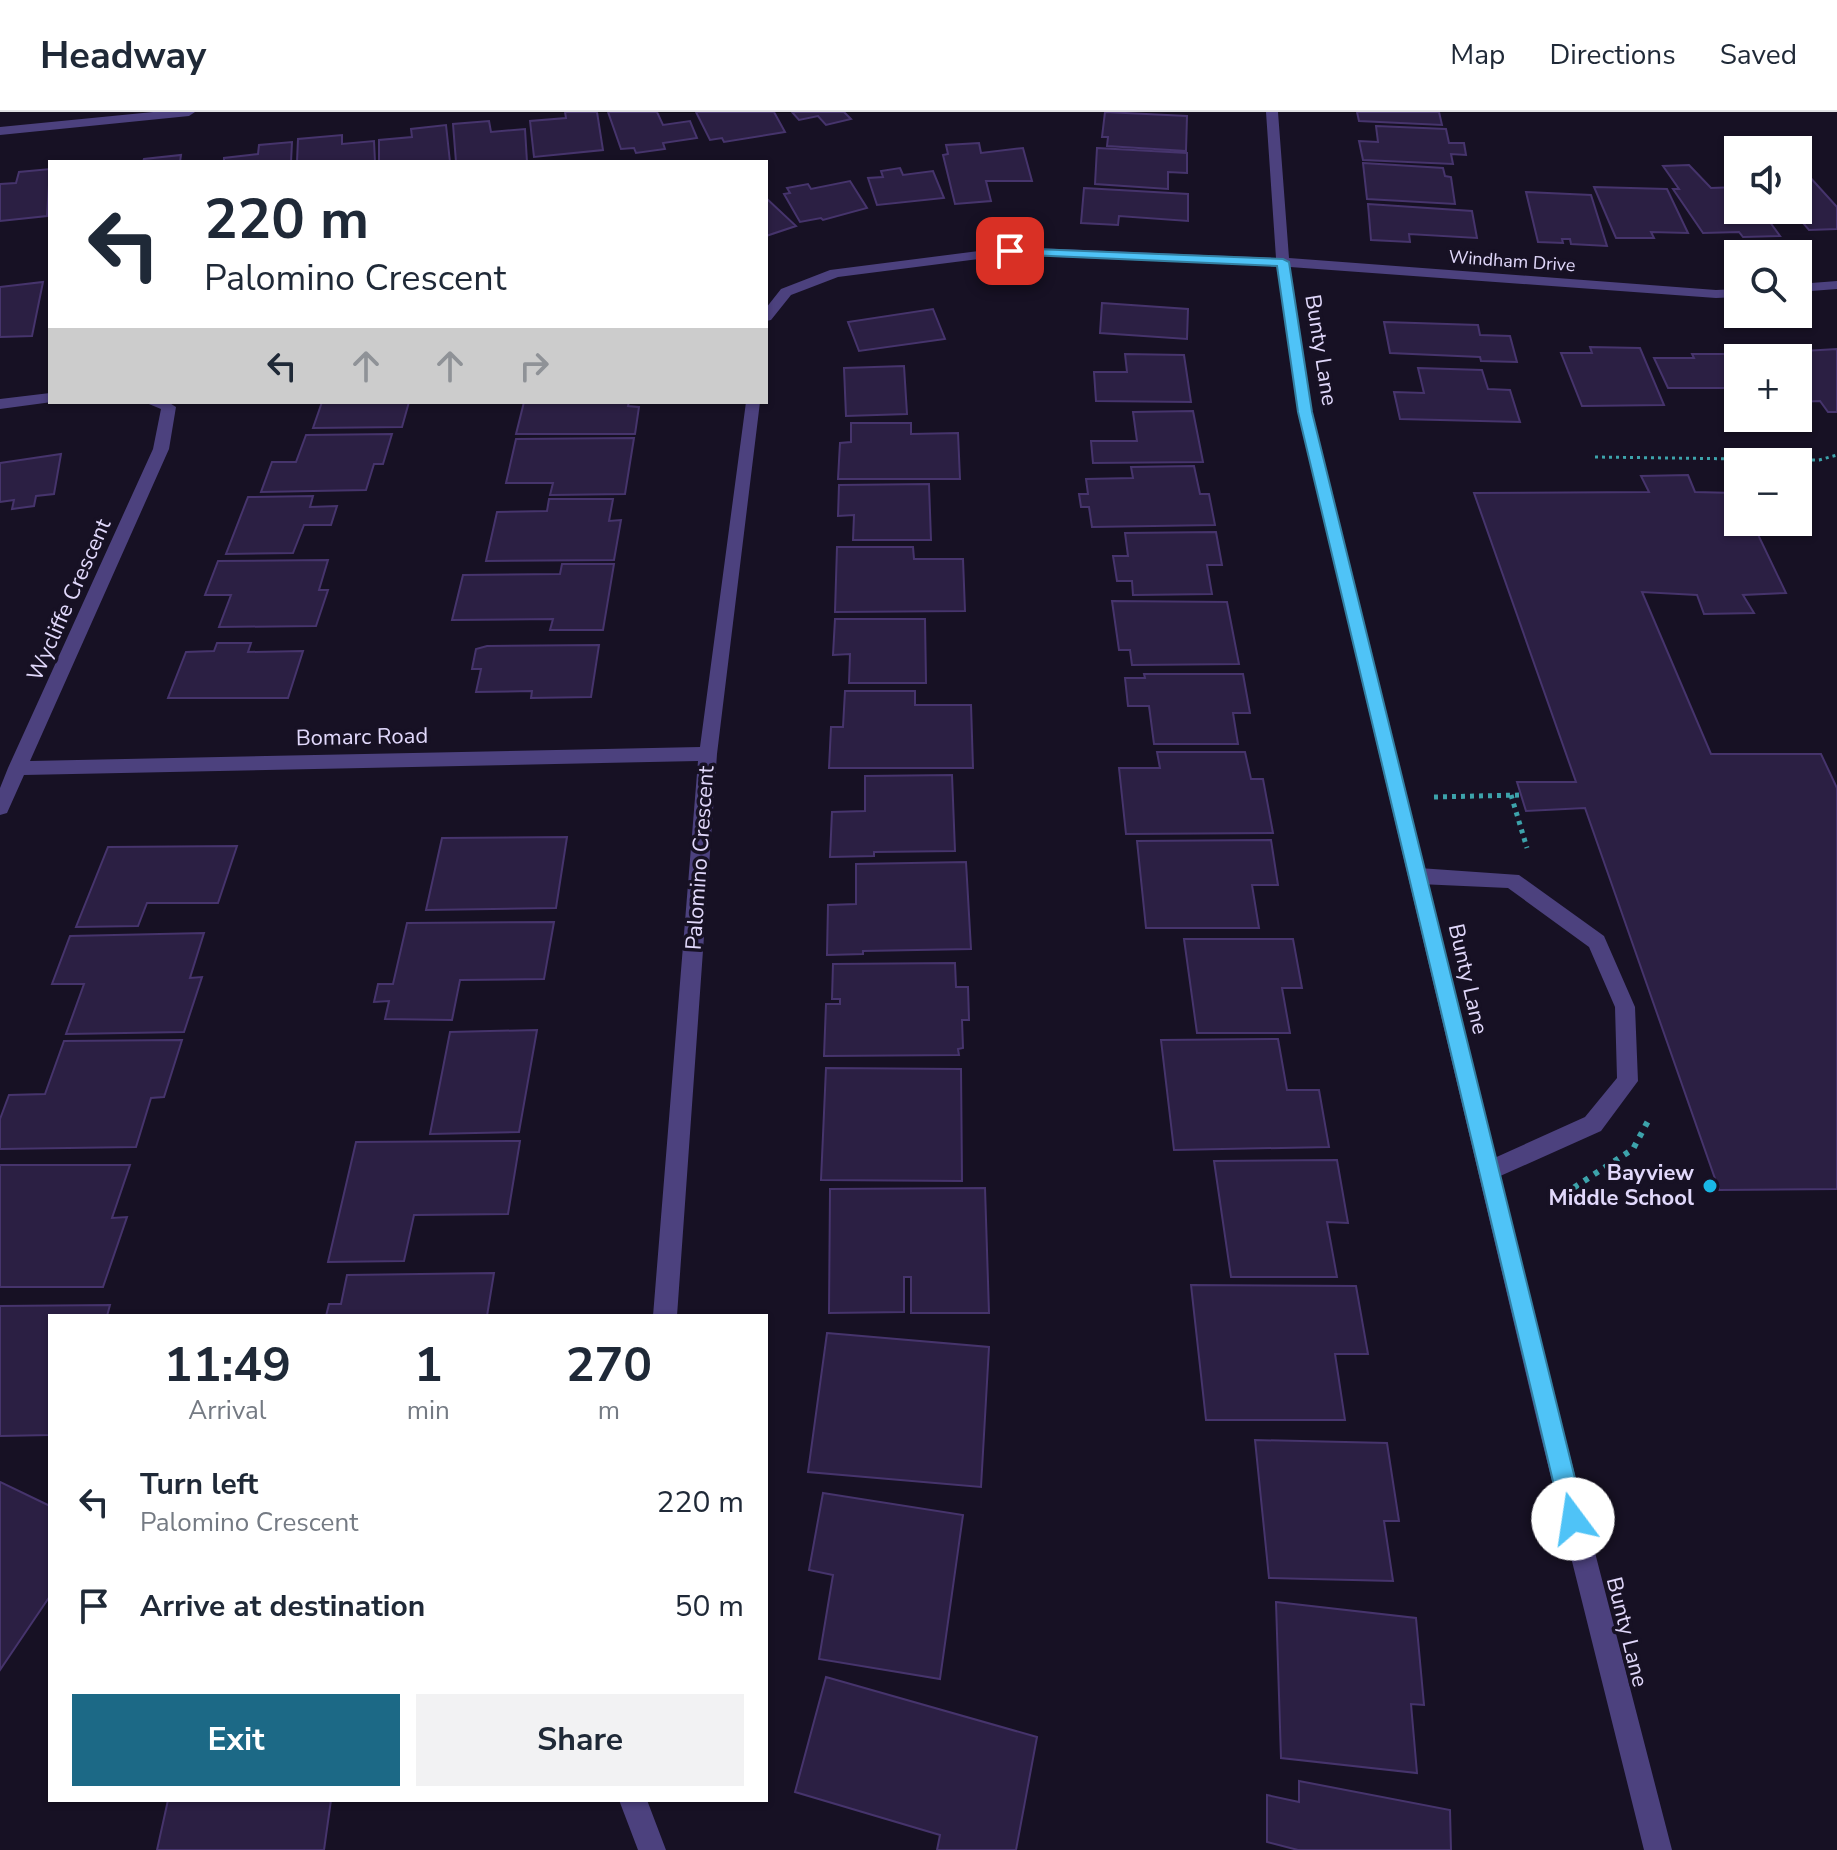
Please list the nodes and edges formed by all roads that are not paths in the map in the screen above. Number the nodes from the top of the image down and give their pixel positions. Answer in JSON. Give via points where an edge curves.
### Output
{"nodes":[{"id":1,"x":189,"y":112,"type":"edge"},
{"id":2,"x":1272,"y":112,"type":"edge"},
{"id":3,"x":0,"y":131,"type":"edge"},
{"id":4,"x":1283,"y":262,"type":"junction"},
{"id":5,"x":1837,"y":285,"type":"edge"},
{"id":6,"x":1812,"y":287,"type":"edge"},
{"id":7,"x":1724,"y":294,"type":"edge"},
{"id":8,"x":768,"y":314,"type":"edge"},
{"id":9,"x":48,"y":398,"type":"edge"},
{"id":10,"x":0,"y":404,"type":"edge"},
{"id":11,"x":158,"y":404,"type":"edge"},
{"id":12,"x":753,"y":404,"type":"edge"},
{"id":13,"x":708,"y":754,"type":"junction"},
{"id":14,"x":17,"y":768,"type":"junction"},
{"id":15,"x":0,"y":808,"type":"edge"},
{"id":16,"x":1419,"y":876,"type":"junction"},
{"id":17,"x":1489,"y":1171,"type":"junction"},
{"id":18,"x":665,"y":1314,"type":"edge"},
{"id":19,"x":634,"y":1802,"type":"edge"},
{"id":20,"x":652,"y":1850,"type":"edge"},
{"id":21,"x":1658,"y":1850,"type":"edge"}],
"edges":[{"from":1,"to":3,"type":"street"},
{"from":2,"to":4,"type":"street","name":"Bunty Lane"},
{"from":4,"to":7,"type":"street","name":"Windham Drive"},
{"from":4,"to":8,"type":"street","via":[[1010,251],[835,273],[786,292]]},
{"from":4,"to":16,"type":"street","name":"Bunty Lane","via":[[1305,412]]},
{"from":5,"to":6,"type":"street"},
{"from":9,"to":10,"type":"street"},
{"from":11,"to":14,"type":"street","name":"Wycliffe Crescent","via":[[169,407],[161,449]]},
{"from":12,"to":13,"type":"street","name":"Palomino Crescent"},
{"from":13,"to":14,"type":"street","name":"Bomarc Road"},
{"from":13,"to":18,"type":"street","name":"Palomino Crescent"},
{"from":14,"to":15,"type":"street","name":"Wycliffe Crescent"},
{"from":16,"to":17,"type":"street","name":"Bunty Lane"},
{"from":16,"to":17,"type":"street","via":[[1512,880],[1597,942],[1625,1007],[1628,1081],[1593,1124]]},
{"from":17,"to":21,"type":"street","name":"Bunty Lane"},
{"from":19,"to":20,"type":"street"}]}
